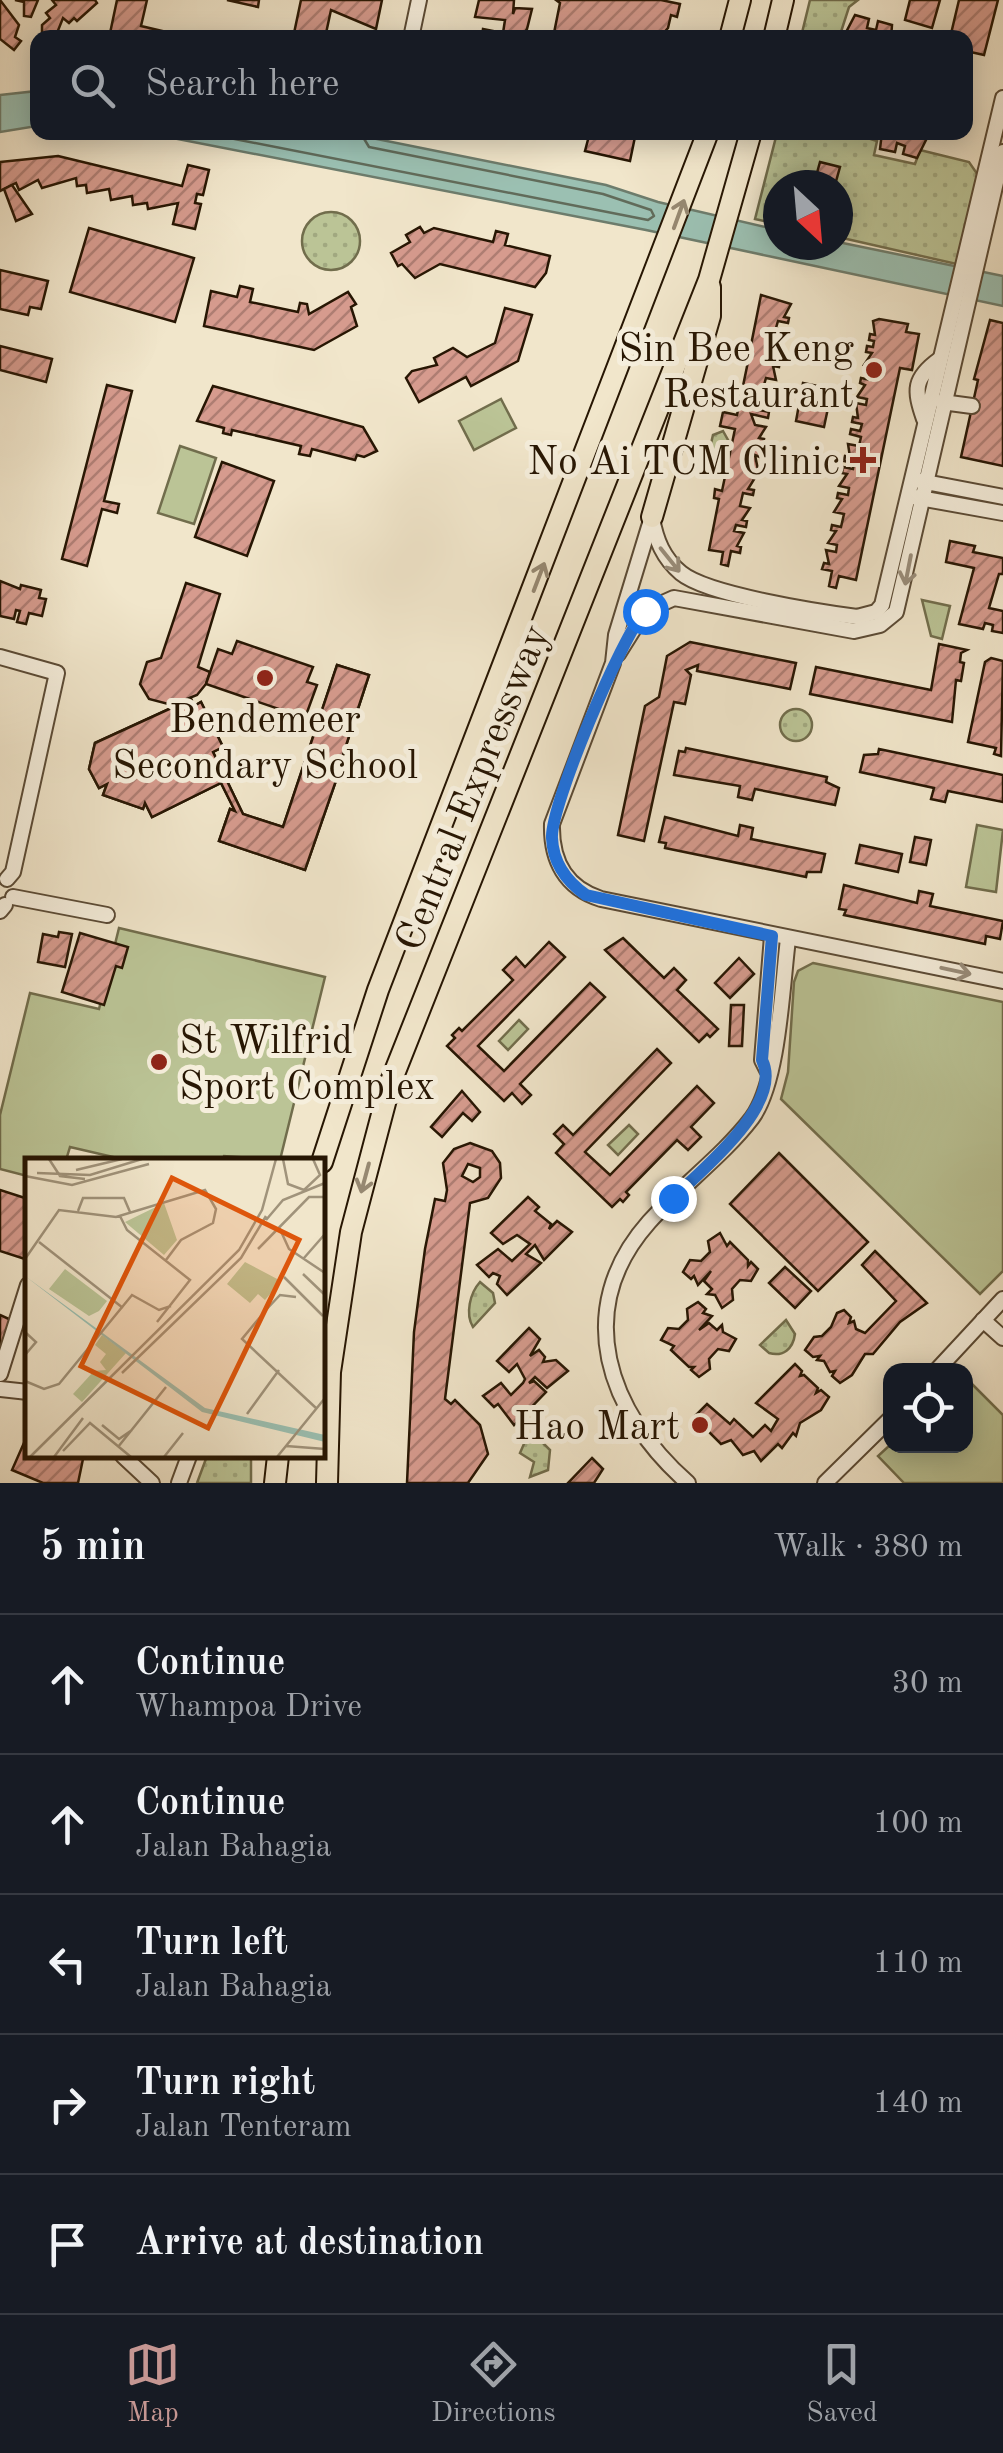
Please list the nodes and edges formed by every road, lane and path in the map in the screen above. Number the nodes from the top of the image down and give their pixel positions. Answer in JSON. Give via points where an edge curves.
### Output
{"nodes":[{"id":1,"x":419,"y":0,"type":"edge"},
{"id":2,"x":740,"y":0,"type":"edge"},
{"id":3,"x":784,"y":0,"type":"edge"},
{"id":4,"x":413,"y":30,"type":"edge"},
{"id":5,"x":732,"y":30,"type":"edge"},
{"id":6,"x":776,"y":30,"type":"edge"},
{"id":7,"x":1003,"y":98,"type":"edge"},
{"id":8,"x":705,"y":140,"type":"edge"},
{"id":9,"x":749,"y":140,"type":"edge"},
{"id":10,"x":1003,"y":152,"type":"edge"},
{"id":11,"x":970,"y":261,"type":"junction"},
{"id":12,"x":712,"y":273,"type":"junction"},
{"id":13,"x":956,"y":317,"type":"junction"},
{"id":14,"x":942,"y":402,"type":"junction"},
{"id":15,"x":972,"y":406,"type":"dead end"},
{"id":16,"x":918,"y":481,"type":"junction"},
{"id":17,"x":915,"y":497,"type":"junction"},
{"id":18,"x":1003,"y":498,"type":"edge"},
{"id":19,"x":1003,"y":513,"type":"edge"},
{"id":20,"x":652,"y":517,"type":"junction"},
{"id":21,"x":0,"y":657,"type":"edge"},
{"id":22,"x":613,"y":664,"type":"junction"},
{"id":23,"x":4,"y":878,"type":"edge"},
{"id":24,"x":4,"y":905,"type":"edge"},
{"id":25,"x":107,"y":915,"type":"dead end"},
{"id":26,"x":772,"y":936,"type":"junction"},
{"id":27,"x":788,"y":939,"type":"junction"},
{"id":28,"x":1003,"y":981,"type":"edge"},
{"id":29,"x":768,"y":1070,"type":"junction"},
{"id":30,"x":323,"y":1158,"type":"edge"},
{"id":31,"x":25,"y":1295,"type":"edge"},
{"id":32,"x":1003,"y":1300,"type":"edge"},
{"id":33,"x":983,"y":1320,"type":"junction"},
{"id":34,"x":1003,"y":1338,"type":"edge"},
{"id":35,"x":943,"y":1363,"type":"edge"},
{"id":36,"x":0,"y":1374,"type":"edge"},
{"id":37,"x":0,"y":1389,"type":"edge"},
{"id":38,"x":25,"y":1392,"type":"edge"},
{"id":39,"x":883,"y":1425,"type":"edge"},
{"id":40,"x":125,"y":1458,"type":"edge"},
{"id":41,"x":188,"y":1458,"type":"edge"},
{"id":42,"x":281,"y":1458,"type":"edge"},
{"id":43,"x":281,"y":1458,"type":"edge"},
{"id":44,"x":152,"y":1483,"type":"edge"},
{"id":45,"x":178,"y":1483,"type":"edge"},
{"id":46,"x":275,"y":1483,"type":"edge"},
{"id":47,"x":285,"y":1483,"type":"edge"},
{"id":48,"x":327,"y":1483,"type":"edge"},
{"id":49,"x":688,"y":1483,"type":"edge"},
{"id":50,"x":824,"y":1483,"type":"edge"}],
"edges":[{"from":1,"to":4,"type":"street"},
{"from":2,"to":5,"type":"highway"},
{"from":3,"to":6,"type":"highway"},
{"from":7,"to":11,"type":"street"},
{"from":30,"to":8,"type":"highway","name":"Central Expressway","one_way":true,"via":[[378,990]]},
{"from":9,"to":12,"type":"highway","name":"Central Expressway"},
{"from":10,"to":11,"type":"street"},
{"from":11,"to":13,"type":"street"},
{"from":12,"to":20,"type":"highway","via":[[710,316]]},
{"from":12,"to":48,"type":"highway","name":"Central Expressway","one_way":true,"via":[[390,1084],[351,1232],[330,1372]]},
{"from":13,"to":14,"type":"street"},
{"from":13,"to":16,"type":"street","via":[[924,420]]},
{"from":14,"to":15,"type":"street"},
{"from":14,"to":16,"type":"street"},
{"from":16,"to":17,"type":"street"},
{"from":16,"to":18,"type":"street"},
{"from":17,"to":19,"type":"street"},
{"from":20,"to":17,"type":"street","one_way":true,"via":[[663,553],[692,580],[857,616],[876,612],[888,592]]},
{"from":17,"to":22,"type":"street","one_way":true,"via":[[902,602],[880,625],[854,631],[674,598],[637,620]]},
{"from":20,"to":22,"type":"street"},
{"from":21,"to":23,"type":"street","via":[[57,672],[13,872]]},
{"from":22,"to":26,"type":"street","via":[[552,824],[565,877],[600,899]]},
{"from":23,"to":24,"type":"street"},
{"from":24,"to":25,"type":"street"},
{"from":26,"to":27,"type":"street"},
{"from":26,"to":29,"type":"street","via":[[762,1060]]},
{"from":27,"to":28,"type":"street","one_way":true},
{"from":27,"to":29,"type":"street"},
{"from":29,"to":49,"type":"street","via":[[753,1116],[647,1224],[627,1254],[609,1303],[606,1340],[628,1416]]},
{"from":31,"to":36,"type":"street"},
{"from":32,"to":33,"type":"street"},
{"from":33,"to":34,"type":"street"},
{"from":33,"to":35,"type":"street"},
{"from":37,"to":38,"type":"street"},
{"from":39,"to":50,"type":"street"},
{"from":40,"to":44,"type":"street"},
{"from":41,"to":45,"type":"street"},
{"from":42,"to":46,"type":"highway"},
{"from":43,"to":47,"type":"highway"}]}
